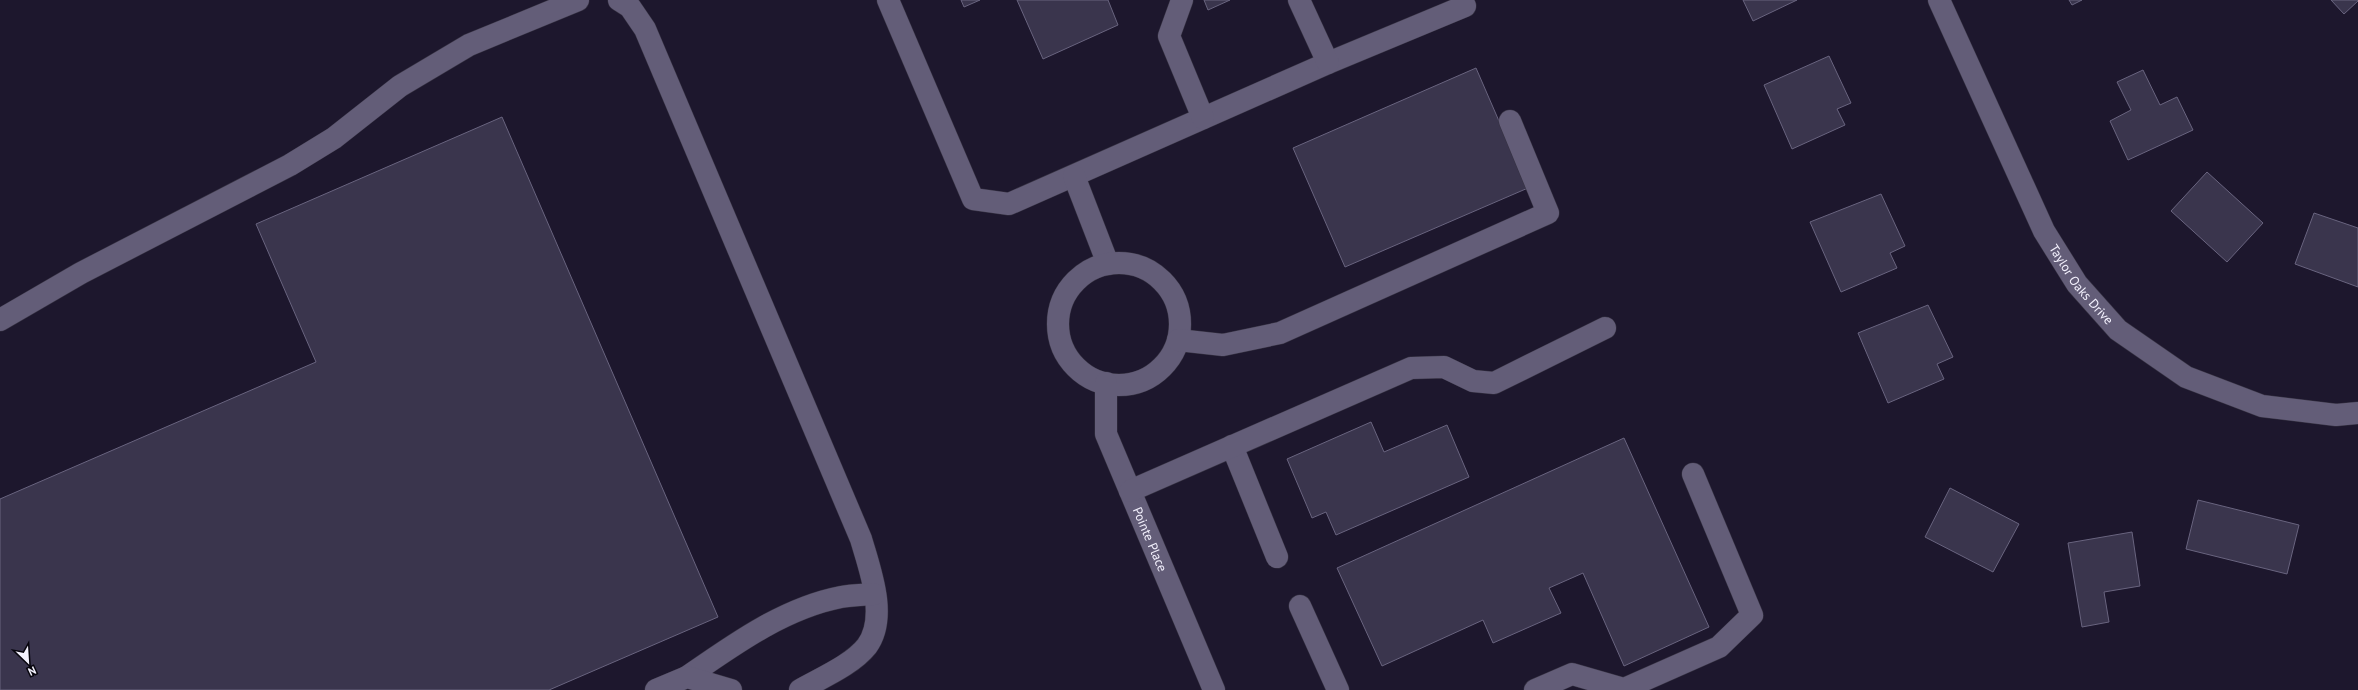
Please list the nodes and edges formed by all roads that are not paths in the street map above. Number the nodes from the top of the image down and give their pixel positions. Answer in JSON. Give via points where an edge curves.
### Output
{"nodes":[{"id":1,"x":578,"y":0,"type":"edge"},
{"id":2,"x":619,"y":0,"type":"edge"},
{"id":3,"x":888,"y":0,"type":"edge"},
{"id":4,"x":1182,"y":0,"type":"edge"},
{"id":5,"x":1299,"y":0,"type":"edge"},
{"id":6,"x":1939,"y":0,"type":"edge"},
{"id":7,"x":1465,"y":6,"type":"dead end"},
{"id":8,"x":1328,"y":62,"type":"junction"},
{"id":9,"x":1203,"y":118,"type":"junction"},
{"id":10,"x":1510,"y":121,"type":"dead end"},
{"id":11,"x":1074,"y":176,"type":"junction"},
{"id":12,"x":1108,"y":264,"type":"junction"},
{"id":13,"x":0,"y":320,"type":"edge"},
{"id":14,"x":1605,"y":328,"type":"dead end"},
{"id":15,"x":1178,"y":340,"type":"junction"},
{"id":16,"x":1106,"y":384,"type":"junction"},
{"id":17,"x":2358,"y":413,"type":"edge"},
{"id":18,"x":1232,"y":446,"type":"junction"},
{"id":19,"x":1693,"y":474,"type":"dead end"},
{"id":20,"x":1130,"y":491,"type":"junction"},
{"id":21,"x":1277,"y":557,"type":"dead end"},
{"id":22,"x":874,"y":594,"type":"junction"},
{"id":23,"x":1300,"y":606,"type":"dead end"},
{"id":24,"x":687,"y":677,"type":"junction"},
{"id":25,"x":656,"y":690,"type":"edge"},
{"id":26,"x":731,"y":690,"type":"edge"},
{"id":27,"x":800,"y":690,"type":"edge"},
{"id":28,"x":1214,"y":690,"type":"edge"},
{"id":29,"x":1338,"y":690,"type":"edge"},
{"id":30,"x":1535,"y":690,"type":"edge"}],
"edges":[{"from":1,"to":13,"type":"street","via":[[469,45],[400,86],[334,138],[290,165],[81,273]]},
{"from":2,"to":22,"type":"street","via":[[630,7],[645,29],[861,539],[869,564]]},
{"from":3,"to":11,"type":"street","via":[[973,199],[1009,204]]},
{"from":4,"to":9,"type":"street","via":[[1169,36]]},
{"from":5,"to":8,"type":"street"},
{"from":6,"to":17,"type":"street","name":"Taylor Oaks Drive","via":[[2044,231],[2077,284],[2118,330],[2186,377],[2262,406],[2336,415]]},
{"from":7,"to":8,"type":"street"},
{"from":8,"to":9,"type":"street"},
{"from":9,"to":11,"type":"street"},
{"from":10,"to":15,"type":"street","via":[[1548,212],[1280,333],[1223,345]]},
{"from":11,"to":12,"type":"street"},
{"from":12,"to":15,"type":"street","via":[[1126,263],[1142,267],[1157,276],[1177,303],[1180,321]]},
{"from":12,"to":16,"type":"street","via":[[1078,279],[1067,292],[1060,308],[1058,324],[1060,341],[1067,356],[1078,369]]},
{"from":14,"to":18,"type":"street","via":[[1494,382],[1473,381],[1444,367],[1411,368]]},
{"from":15,"to":16,"type":"street","via":[[1170,356],[1158,370],[1143,380],[1125,385]]},
{"from":16,"to":20,"type":"street","name":"Pointe Place","via":[[1106,434]]},
{"from":18,"to":20,"type":"street"},
{"from":18,"to":21,"type":"street"},
{"from":19,"to":30,"type":"street","via":[[1752,615],[1718,647],[1624,689],[1572,674]]},
{"from":20,"to":28,"type":"street","name":"Pointe Place"},
{"from":22,"to":24,"type":"street","via":[[840,597],[769,624],[731,646]]},
{"from":22,"to":27,"type":"street","via":[[874,632],[866,647],[848,662]]},
{"from":23,"to":29,"type":"street"},
{"from":24,"to":25,"type":"street"},
{"from":24,"to":26,"type":"street"}]}
